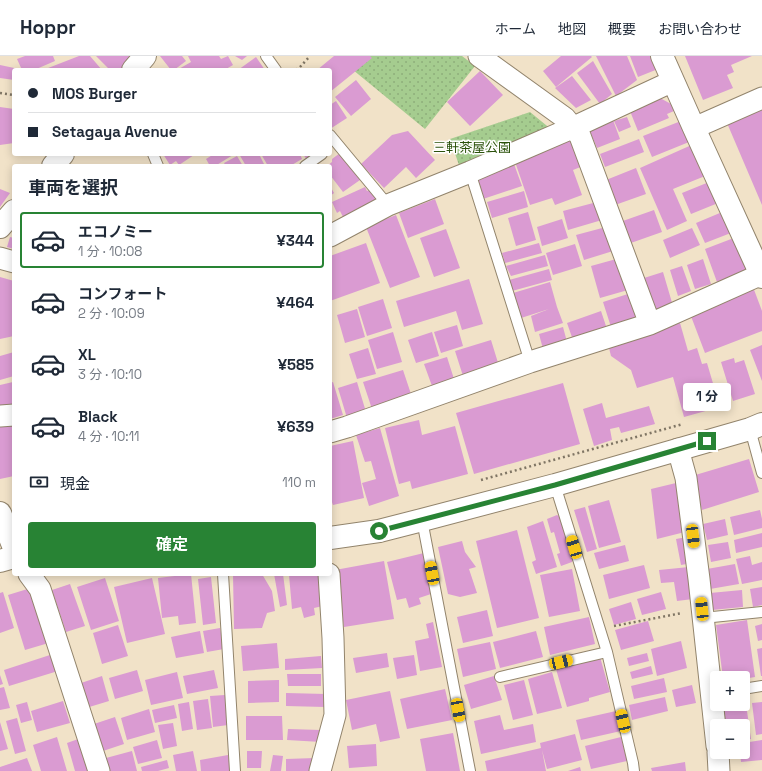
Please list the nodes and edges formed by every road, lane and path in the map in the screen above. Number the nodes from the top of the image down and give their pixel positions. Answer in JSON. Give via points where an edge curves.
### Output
{"nodes":[{"id":1,"x":145,"y":56,"type":"edge"},
{"id":2,"x":266,"y":56,"type":"edge"},
{"id":3,"x":310,"y":56,"type":"edge"},
{"id":4,"x":478,"y":56,"type":"edge"},
{"id":5,"x":662,"y":56,"type":"edge"},
{"id":6,"x":135,"y":68,"type":"edge"},
{"id":7,"x":275,"y":68,"type":"edge"},
{"id":8,"x":298,"y":68,"type":"edge"},
{"id":9,"x":673,"y":81,"type":"junction"},
{"id":10,"x":0,"y":93,"type":"edge"},
{"id":11,"x":12,"y":95,"type":"edge"},
{"id":12,"x":762,"y":98,"type":"edge"},
{"id":13,"x":572,"y":128,"type":"junction"},
{"id":14,"x":694,"y":128,"type":"junction"},
{"id":15,"x":332,"y":142,"type":"edge"},
{"id":16,"x":61,"y":156,"type":"edge"},
{"id":17,"x":319,"y":156,"type":"edge"},
{"id":18,"x":55,"y":164,"type":"edge"},
{"id":19,"x":308,"y":164,"type":"edge"},
{"id":20,"x":470,"y":172,"type":"junction"},
{"id":21,"x":388,"y":205,"type":"junction"},
{"id":22,"x":12,"y":213,"type":"edge"},
{"id":23,"x":0,"y":227,"type":"edge"},
{"id":24,"x":332,"y":235,"type":"edge"},
{"id":25,"x":0,"y":258,"type":"edge"},
{"id":26,"x":12,"y":261,"type":"edge"},
{"id":27,"x":762,"y":275,"type":"edge"},
{"id":28,"x":650,"y":324,"type":"junction"},
{"id":29,"x":530,"y":362,"type":"junction"},
{"id":30,"x":12,"y":415,"type":"edge"},
{"id":31,"x":0,"y":416,"type":"edge"},
{"id":32,"x":690,"y":422,"type":"dead end"},
{"id":33,"x":756,"y":426,"type":"edge"},
{"id":34,"x":332,"y":431,"type":"edge"},
{"id":35,"x":678,"y":449,"type":"junction"},
{"id":36,"x":762,"y":473,"type":"edge"},
{"id":37,"x":475,"y":482,"type":"dead end"},
{"id":38,"x":555,"y":485,"type":"junction"},
{"id":39,"x":0,"y":513,"type":"edge"},
{"id":40,"x":422,"y":520,"type":"junction"},
{"id":41,"x":332,"y":538,"type":"edge"},
{"id":42,"x":12,"y":543,"type":"edge"},
{"id":43,"x":12,"y":557,"type":"edge"},
{"id":44,"x":0,"y":561,"type":"edge"},
{"id":45,"x":30,"y":576,"type":"edge"},
{"id":46,"x":223,"y":576,"type":"edge"},
{"id":47,"x":329,"y":576,"type":"edge"},
{"id":48,"x":762,"y":612,"type":"edge"},
{"id":49,"x":702,"y":613,"type":"junction"},
{"id":50,"x":600,"y":628,"type":"junction"},
{"id":51,"x":607,"y":652,"type":"junction"},
{"id":52,"x":711,"y":671,"type":"edge"},
{"id":53,"x":500,"y":676,"type":"dead end"},
{"id":54,"x":762,"y":686,"type":"edge"},
{"id":55,"x":750,"y":687,"type":"edge"},
{"id":56,"x":719,"y":759,"type":"edge"},
{"id":57,"x":99,"y":771,"type":"edge"},
{"id":58,"x":235,"y":771,"type":"edge"},
{"id":59,"x":320,"y":771,"type":"edge"},
{"id":60,"x":470,"y":771,"type":"edge"},
{"id":61,"x":634,"y":771,"type":"edge"},
{"id":62,"x":720,"y":771,"type":"edge"}],
"edges":[{"from":1,"to":6,"type":"main road"},
{"from":2,"to":7,"type":"lane"},
{"from":3,"to":8,"type":"path"},
{"from":4,"to":13,"type":"street","via":[[565,118]]},
{"from":5,"to":9,"type":"main road"},
{"from":9,"to":13,"type":"street"},
{"from":9,"to":14,"type":"main road"},
{"from":10,"to":11,"type":"path"},
{"from":12,"to":14,"type":"street"},
{"from":13,"to":20,"type":"street"},
{"from":13,"to":28,"type":"street","via":[[580,136]]},
{"from":14,"to":27,"type":"main road"},
{"from":15,"to":21,"type":"lane"},
{"from":16,"to":18,"type":"main road"},
{"from":17,"to":19,"type":"lane"},
{"from":20,"to":21,"type":"street"},
{"from":20,"to":29,"type":"lane"},
{"from":21,"to":24,"type":"street"},
{"from":22,"to":23,"type":"main road"},
{"from":25,"to":26,"type":"street"},
{"from":27,"to":28,"type":"street"},
{"from":28,"to":29,"type":"street"},
{"from":29,"to":34,"type":"street"},
{"from":30,"to":31,"type":"street"},
{"from":32,"to":37,"type":"path"},
{"from":33,"to":35,"type":"main road"},
{"from":33,"to":36,"type":"lane"},
{"from":35,"to":38,"type":"main road"},
{"from":35,"to":49,"type":"street","via":[[686,478]]},
{"from":38,"to":40,"type":"main road"},
{"from":38,"to":50,"type":"lane"},
{"from":39,"to":42,"type":"main road"},
{"from":40,"to":41,"type":"main road","via":[[379,531]]},
{"from":40,"to":60,"type":"lane"},
{"from":43,"to":44,"type":"main road"},
{"from":45,"to":57,"type":"street","via":[[40,589]]},
{"from":46,"to":58,"type":"lane"},
{"from":47,"to":59,"type":"street","via":[[335,715]]},
{"from":48,"to":49,"type":"lane"},
{"from":49,"to":50,"type":"path"},
{"from":49,"to":52,"type":"street"},
{"from":50,"to":51,"type":"lane"},
{"from":51,"to":53,"type":"lane"},
{"from":51,"to":61,"type":"lane"},
{"from":54,"to":55,"type":"lane"},
{"from":56,"to":62,"type":"street"}]}
